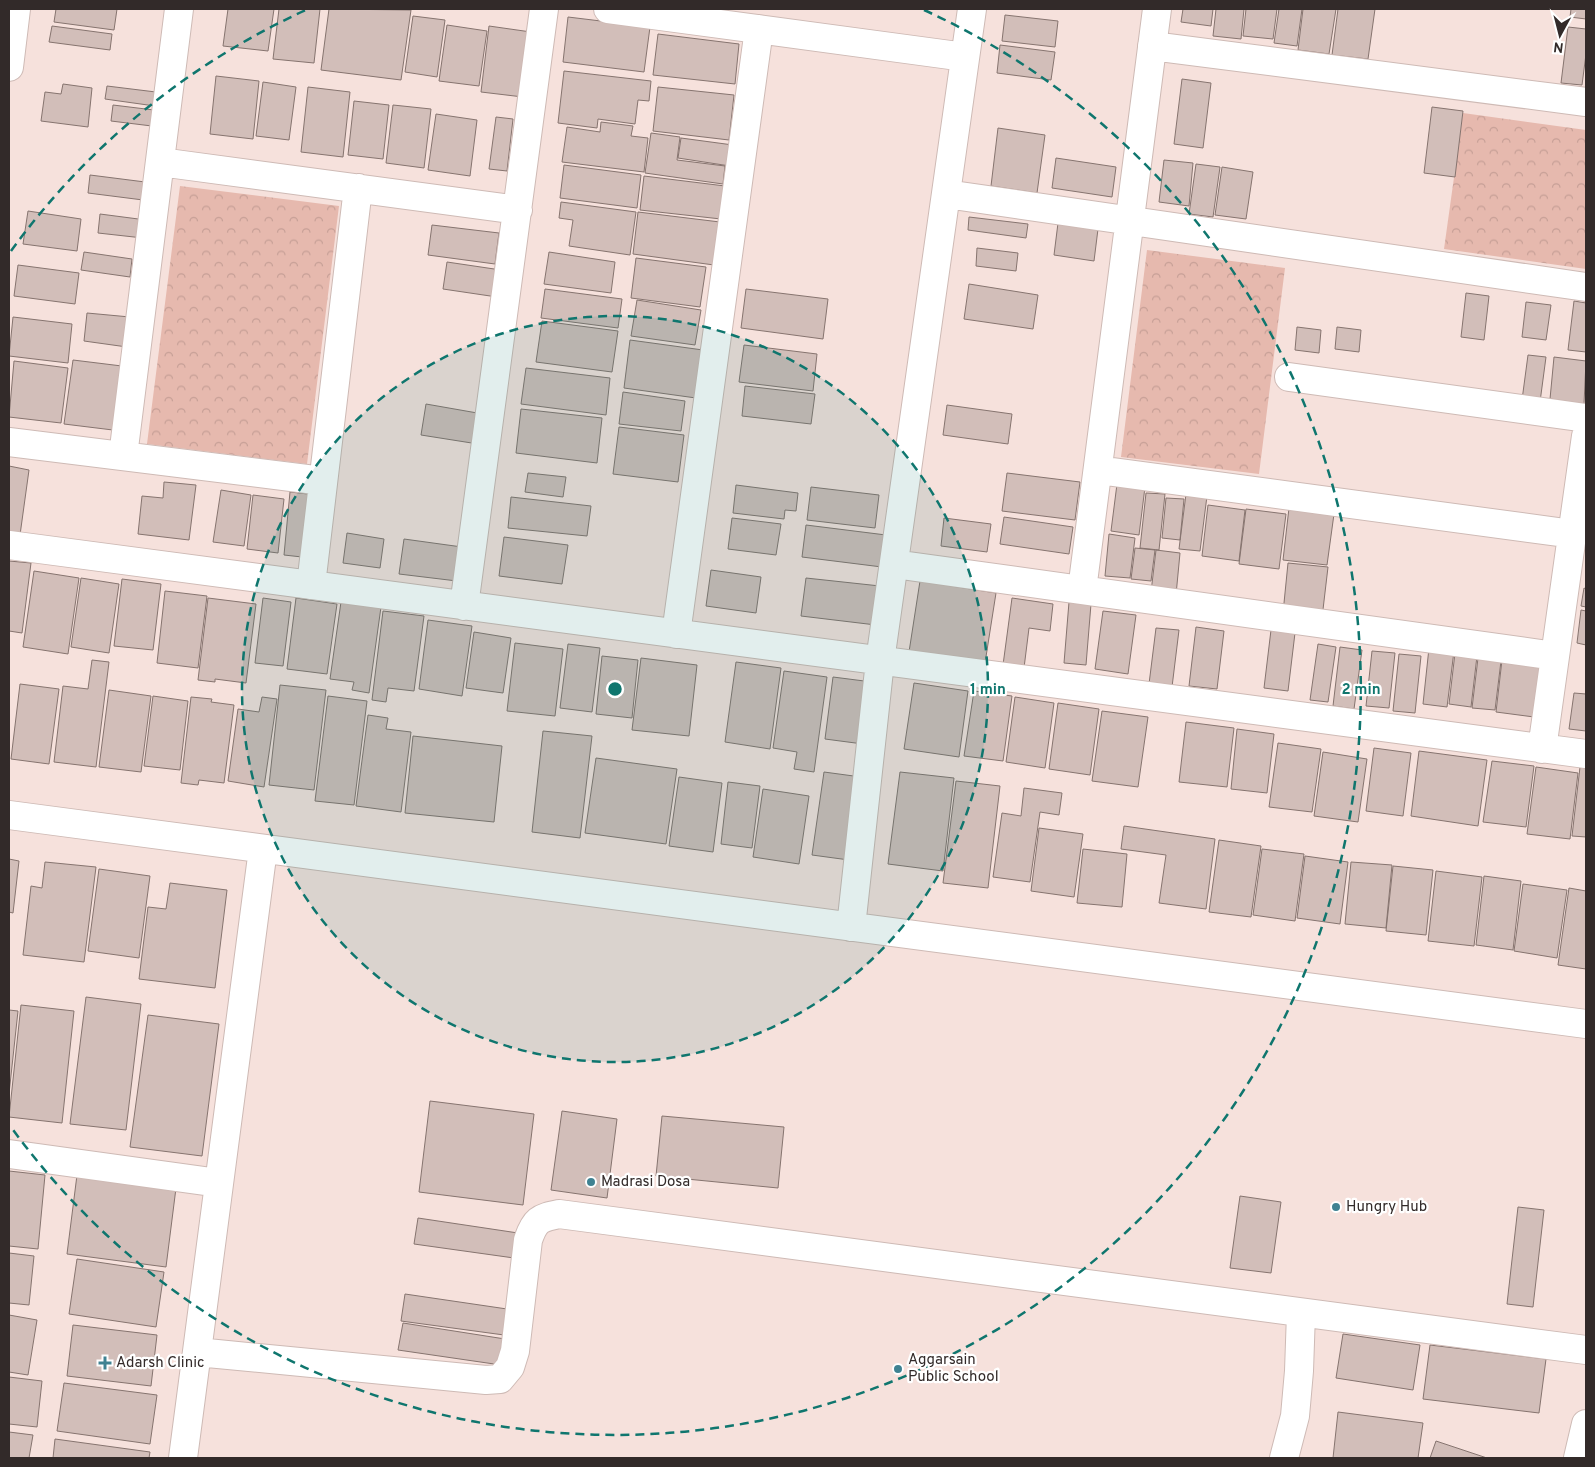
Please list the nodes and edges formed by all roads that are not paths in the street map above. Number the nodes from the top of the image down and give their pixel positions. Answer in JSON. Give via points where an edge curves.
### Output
{"nodes":[{"id":1,"x":16,"y":9,"type":"edge"},
{"id":2,"x":179,"y":9,"type":"edge"},
{"id":3,"x":544,"y":9,"type":"edge"},
{"id":4,"x":608,"y":9,"type":"edge"},
{"id":5,"x":972,"y":9,"type":"edge"},
{"id":6,"x":1157,"y":9,"type":"edge"},
{"id":7,"x":759,"y":29,"type":"junction"},
{"id":8,"x":1152,"y":46,"type":"junction"},
{"id":9,"x":965,"y":57,"type":"junction"},
{"id":10,"x":9,"y":67,"type":"edge"},
{"id":11,"x":1586,"y":102,"type":"edge"},
{"id":12,"x":160,"y":162,"type":"junction"},
{"id":13,"x":358,"y":188,"type":"junction"},
{"id":14,"x":946,"y":194,"type":"junction"},
{"id":15,"x":518,"y":210,"type":"junction"},
{"id":16,"x":1130,"y":221,"type":"junction"},
{"id":17,"x":1586,"y":287,"type":"edge"},
{"id":18,"x":1289,"y":377,"type":"dead end"},
{"id":19,"x":1586,"y":418,"type":"edge"},
{"id":20,"x":1586,"y":436,"type":"edge"},
{"id":21,"x":9,"y":442,"type":"edge"},
{"id":22,"x":123,"y":456,"type":"junction"},
{"id":23,"x":1098,"y":470,"type":"junction"},
{"id":24,"x":323,"y":481,"type":"junction"},
{"id":25,"x":1573,"y":534,"type":"junction"},
{"id":26,"x":9,"y":545,"type":"edge"},
{"id":27,"x":894,"y":564,"type":"junction"},
{"id":28,"x":311,"y":585,"type":"junction"},
{"id":29,"x":1082,"y":590,"type":"junction"},
{"id":30,"x":464,"y":606,"type":"junction"},
{"id":31,"x":676,"y":634,"type":"junction"},
{"id":32,"x":1555,"y":656,"type":"junction"},
{"id":33,"x":880,"y":661,"type":"junction"},
{"id":34,"x":1542,"y":748,"type":"junction"},
{"id":35,"x":1586,"y":754,"type":"edge"},
{"id":36,"x":9,"y":815,"type":"edge"},
{"id":37,"x":263,"y":849,"type":"junction"},
{"id":38,"x":851,"y":927,"type":"junction"},
{"id":39,"x":1586,"y":1024,"type":"edge"},
{"id":40,"x":9,"y":1154,"type":"edge"},
{"id":41,"x":219,"y":1183,"type":"junction"},
{"id":42,"x":1301,"y":1313,"type":"junction"},
{"id":43,"x":1586,"y":1350,"type":"edge"},
{"id":44,"x":197,"y":1352,"type":"junction"},
{"id":45,"x":1586,"y":1424,"type":"edge"},
{"id":46,"x":183,"y":1458,"type":"edge"},
{"id":47,"x":1284,"y":1458,"type":"edge"},
{"id":48,"x":1578,"y":1458,"type":"edge"}],
"edges":[{"from":1,"to":10,"type":"street"},
{"from":2,"to":12,"type":"street"},
{"from":3,"to":15,"type":"street"},
{"from":4,"to":7,"type":"street"},
{"from":5,"to":9,"type":"street"},
{"from":6,"to":8,"type":"street"},
{"from":7,"to":9,"type":"street"},
{"from":7,"to":31,"type":"street"},
{"from":8,"to":11,"type":"street"},
{"from":8,"to":16,"type":"street"},
{"from":9,"to":14,"type":"street"},
{"from":12,"to":13,"type":"street"},
{"from":12,"to":22,"type":"street"},
{"from":13,"to":15,"type":"street"},
{"from":13,"to":24,"type":"street"},
{"from":14,"to":16,"type":"street"},
{"from":14,"to":27,"type":"street"},
{"from":15,"to":30,"type":"street"},
{"from":16,"to":17,"type":"street"},
{"from":16,"to":23,"type":"street"},
{"from":18,"to":19,"type":"street"},
{"from":20,"to":25,"type":"street"},
{"from":21,"to":22,"type":"street"},
{"from":22,"to":24,"type":"street"},
{"from":23,"to":25,"type":"street"},
{"from":23,"to":29,"type":"street"},
{"from":24,"to":28,"type":"street"},
{"from":25,"to":32,"type":"street"},
{"from":26,"to":28,"type":"street"},
{"from":27,"to":29,"type":"street"},
{"from":27,"to":33,"type":"street"},
{"from":28,"to":30,"type":"street"},
{"from":29,"to":32,"type":"street"},
{"from":30,"to":31,"type":"street"},
{"from":31,"to":33,"type":"street"},
{"from":32,"to":34,"type":"street"},
{"from":33,"to":34,"type":"street"},
{"from":33,"to":38,"type":"street"},
{"from":34,"to":35,"type":"street"},
{"from":36,"to":37,"type":"street"},
{"from":37,"to":38,"type":"street"},
{"from":37,"to":41,"type":"street"},
{"from":38,"to":39,"type":"street"},
{"from":40,"to":41,"type":"street"},
{"from":41,"to":44,"type":"street"},
{"from":42,"to":43,"type":"street"},
{"from":42,"to":44,"type":"street","via":[[559,1214],[543,1217],[533,1225],[528,1240],[515,1351],[510,1367],[500,1378],[486,1380]]},
{"from":42,"to":47,"type":"street","via":[[1295,1416]]},
{"from":44,"to":46,"type":"street"},
{"from":45,"to":48,"type":"street"}]}
